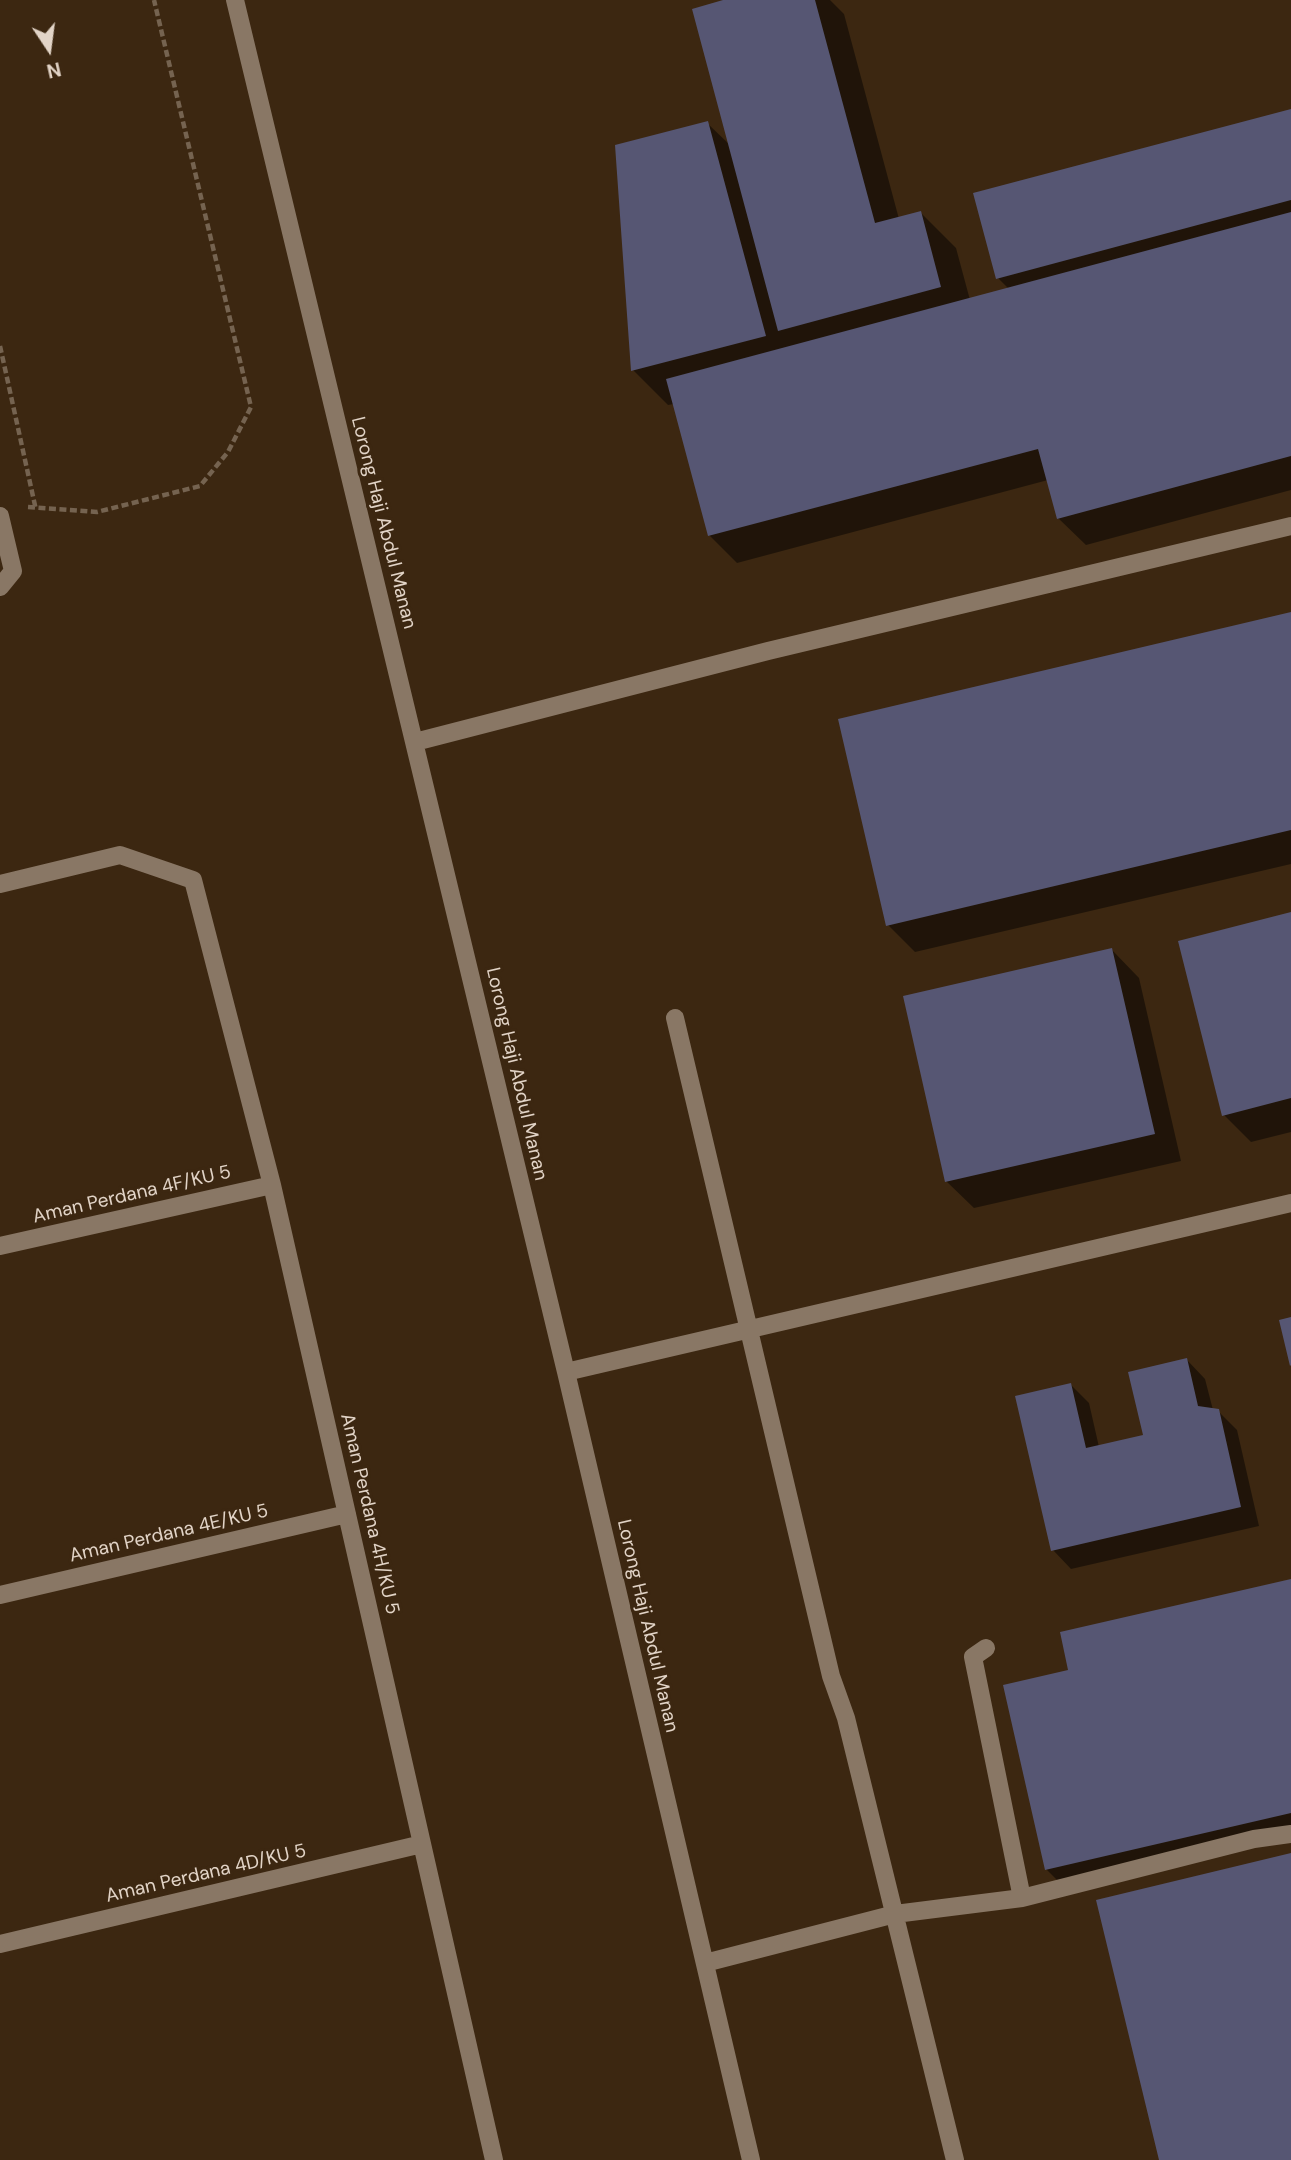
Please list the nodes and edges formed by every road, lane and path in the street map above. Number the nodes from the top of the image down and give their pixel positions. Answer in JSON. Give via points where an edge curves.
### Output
{"nodes":[{"id":1,"x":154,"y":0,"type":"edge"},
{"id":2,"x":234,"y":0,"type":"edge"},
{"id":3,"x":0,"y":346,"type":"edge"},
{"id":4,"x":0,"y":516,"type":"edge"},
{"id":5,"x":1291,"y":526,"type":"edge"},
{"id":6,"x":0,"y":587,"type":"edge"},
{"id":7,"x":415,"y":742,"type":"junction"},
{"id":8,"x":0,"y":884,"type":"edge"},
{"id":9,"x":676,"y":1018,"type":"dead end"},
{"id":10,"x":272,"y":1185,"type":"junction"},
{"id":11,"x":1291,"y":1203,"type":"edge"},
{"id":12,"x":0,"y":1247,"type":"edge"},
{"id":13,"x":751,"y":1329,"type":"junction"},
{"id":14,"x":566,"y":1372,"type":"junction"},
{"id":15,"x":347,"y":1514,"type":"junction"},
{"id":16,"x":0,"y":1595,"type":"edge"},
{"id":17,"x":986,"y":1648,"type":"dead end"},
{"id":18,"x":1291,"y":1834,"type":"edge"},
{"id":19,"x":422,"y":1844,"type":"junction"},
{"id":20,"x":1022,"y":1898,"type":"junction"},
{"id":21,"x":895,"y":1914,"type":"junction"},
{"id":22,"x":0,"y":1944,"type":"edge"},
{"id":23,"x":705,"y":1963,"type":"junction"},
{"id":24,"x":494,"y":2160,"type":"edge"},
{"id":25,"x":751,"y":2160,"type":"edge"},
{"id":26,"x":955,"y":2160,"type":"edge"}],
"edges":[{"from":1,"to":3,"type":"path","via":[[251,407],[228,452],[201,486],[97,512],[36,510]]},
{"from":2,"to":7,"type":"street","name":"Lorong Haji Abdul Manan"},
{"from":4,"to":6,"type":"street","via":[[13,572]]},
{"from":5,"to":7,"type":"street","via":[[768,651]]},
{"from":7,"to":14,"type":"street","name":"Lorong Haji Abdul Manan"},
{"from":8,"to":10,"type":"street","name":"Aman Perdana 4H/KU 5","via":[[120,855],[192,880]]},
{"from":9,"to":13,"type":"street"},
{"from":10,"to":12,"type":"street","name":"Aman Perdana 4F/KU 5"},
{"from":10,"to":15,"type":"street","name":"Aman Perdana 4H/KU 5"},
{"from":11,"to":13,"type":"street"},
{"from":13,"to":14,"type":"street"},
{"from":13,"to":21,"type":"street","via":[[831,1676],[846,1718]]},
{"from":14,"to":23,"type":"street","name":"Lorong Haji Abdul Manan"},
{"from":15,"to":16,"type":"street","name":"Aman Perdana 4E/KU 5"},
{"from":15,"to":19,"type":"street","name":"Aman Perdana 4H/KU 5"},
{"from":17,"to":20,"type":"street","via":[[973,1657]]},
{"from":18,"to":20,"type":"street","via":[[1254,1839]]},
{"from":19,"to":22,"type":"street","name":"Aman Perdana 4D/KU 5"},
{"from":19,"to":24,"type":"street","name":"Aman Perdana 4H/KU 5"},
{"from":20,"to":21,"type":"street"},
{"from":21,"to":23,"type":"street"},
{"from":21,"to":26,"type":"street"},
{"from":23,"to":25,"type":"street","name":"Lorong Haji Abdul Manan"}]}
